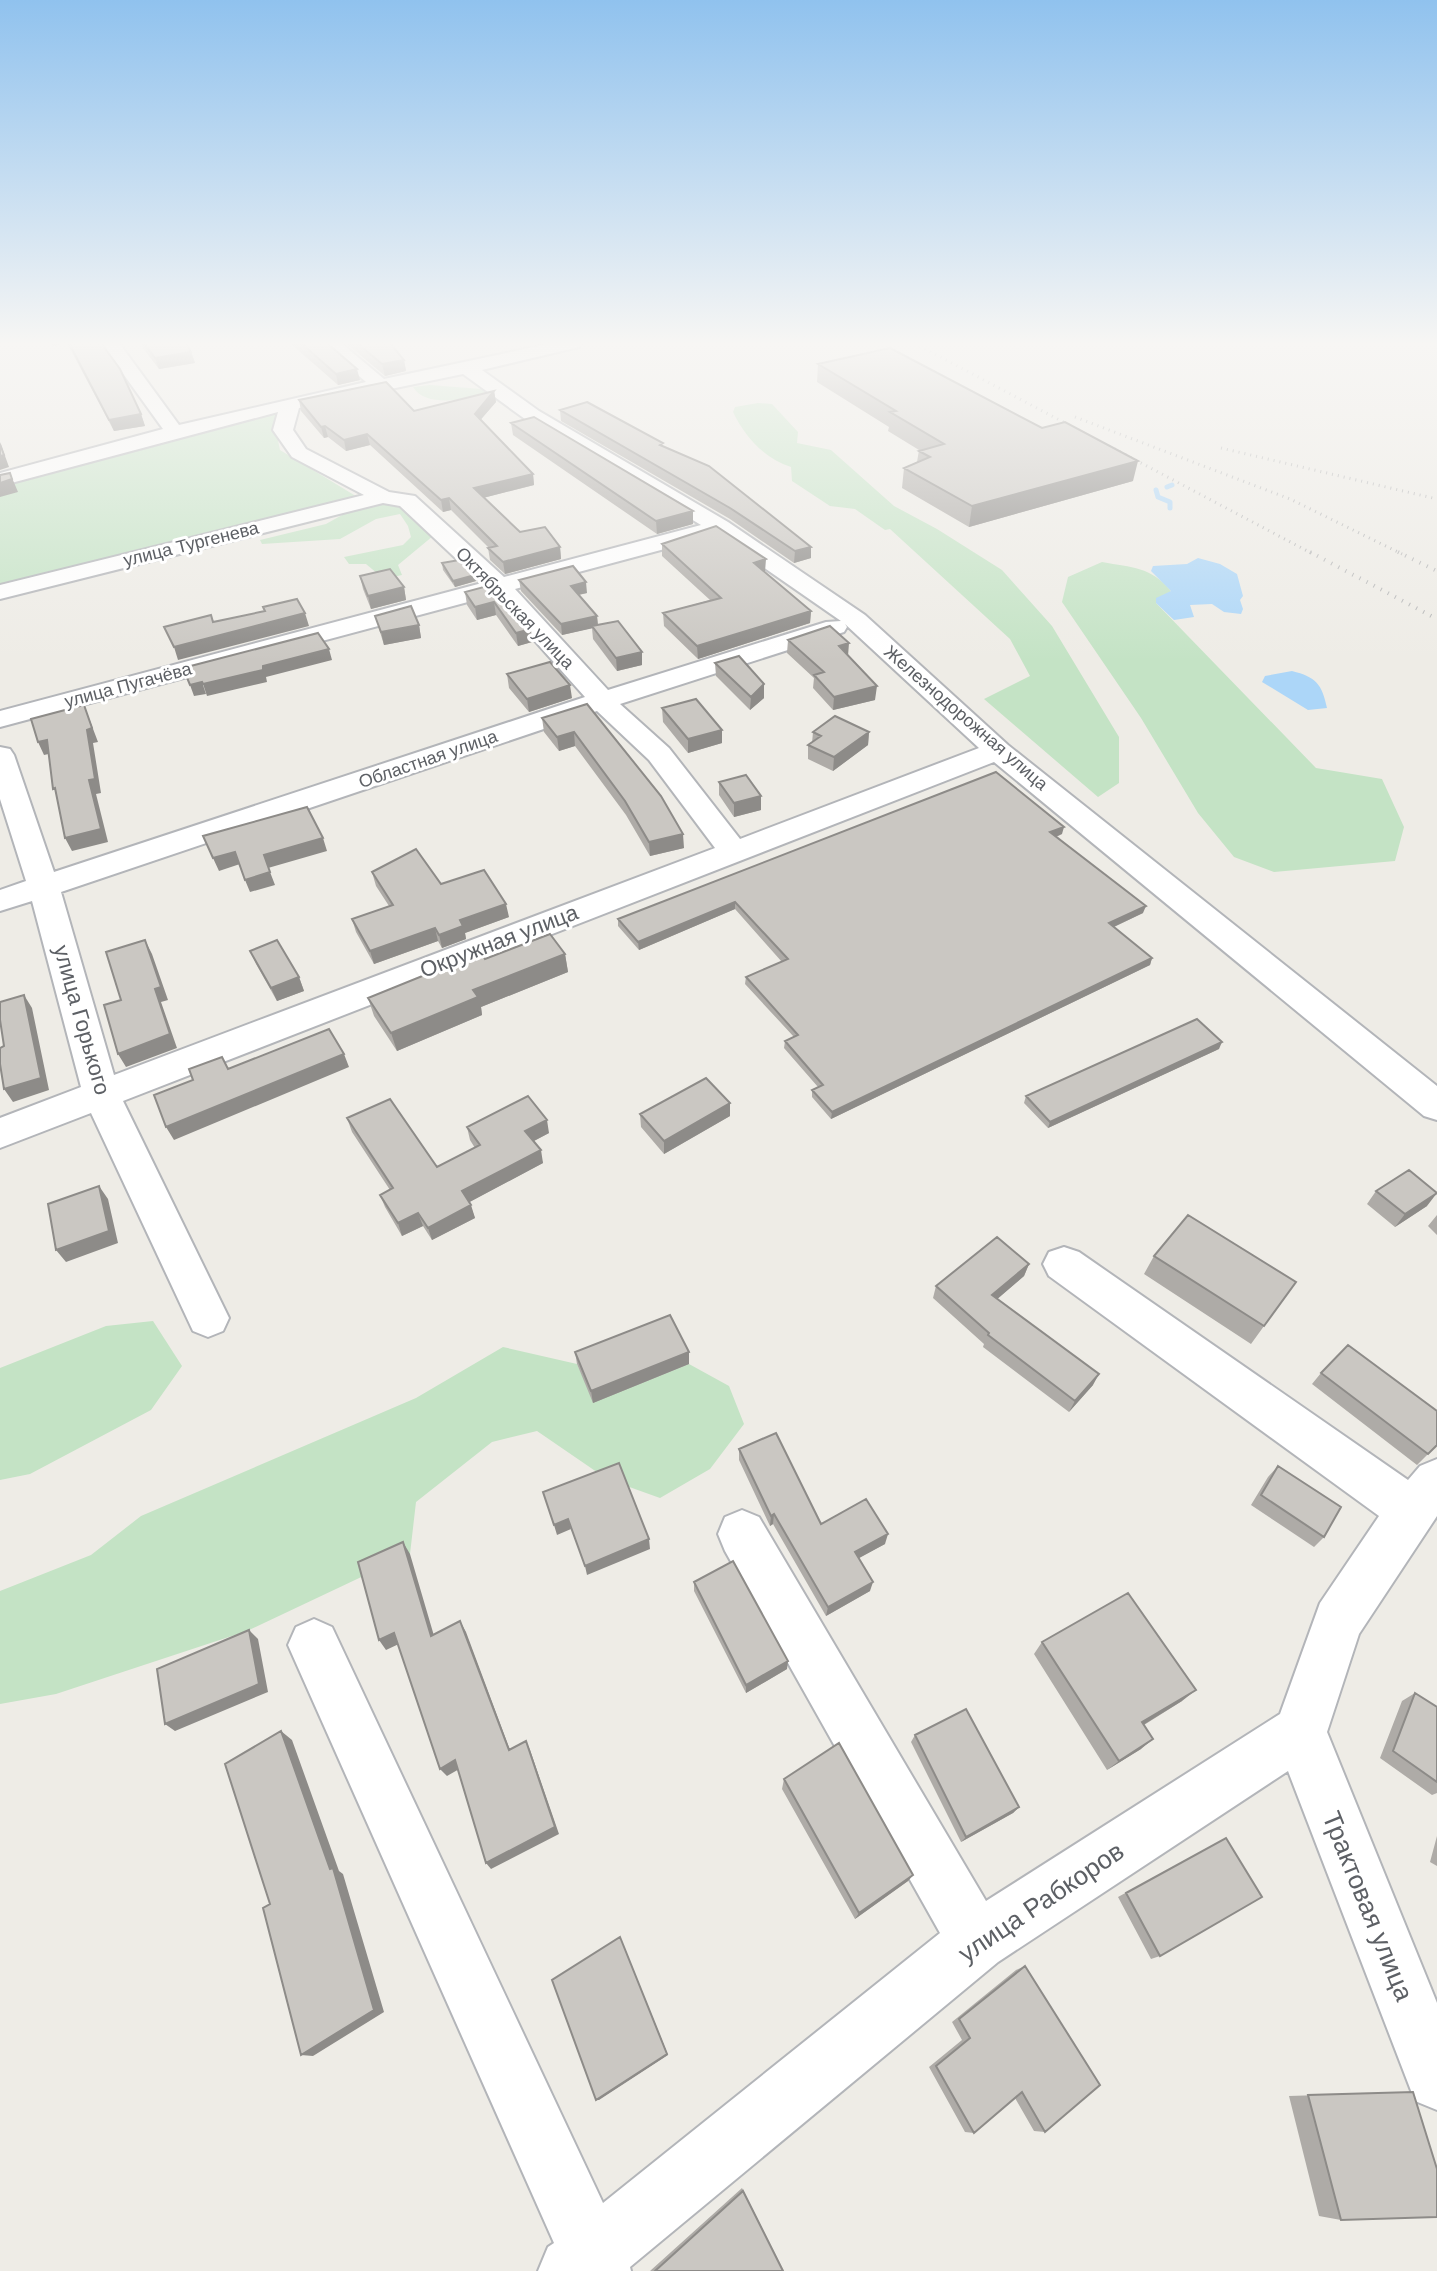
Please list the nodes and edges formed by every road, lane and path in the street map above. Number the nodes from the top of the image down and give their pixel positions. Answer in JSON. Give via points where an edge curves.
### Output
{"nodes":[{"id":1,"x":110,"y":449,"type":"edge"},
{"id":2,"x":296,"y":449,"type":"edge"},
{"id":3,"x":589,"y":449,"type":"edge"},
{"id":4,"x":0,"y":480,"type":"edge"},
{"id":5,"x":383,"y":497,"type":"junction"},
{"id":6,"x":720,"y":527,"type":"junction"},
{"id":7,"x":499,"y":586,"type":"junction"},
{"id":8,"x":0,"y":592,"type":"edge"},
{"id":9,"x":856,"y":620,"type":"junction"},
{"id":10,"x":604,"y":700,"type":"junction"},
{"id":11,"x":0,"y":719,"type":"edge"},
{"id":12,"x":998,"y":751,"type":"junction"},
{"id":13,"x":0,"y":755,"type":"edge"},
{"id":14,"x":733,"y":851,"type":"junction"},
{"id":15,"x":44,"y":888,"type":"junction"},
{"id":16,"x":0,"y":901,"type":"edge"},
{"id":17,"x":101,"y":1094,"type":"junction"},
{"id":18,"x":1437,"y":1106,"type":"edge"},
{"id":19,"x":0,"y":1133,"type":"edge"},
{"id":20,"x":1064,"y":1264,"type":"dead end"},
{"id":21,"x":208,"y":1318,"type":"dead end"},
{"id":22,"x":1424,"y":1496,"type":"edge"},
{"id":23,"x":742,"y":1534,"type":"dead end"},
{"id":24,"x":314,"y":1645,"type":"dead end"},
{"id":25,"x":1300,"y":1732,"type":"junction"},
{"id":26,"x":977,"y":1941,"type":"junction"},
{"id":27,"x":1437,"y":2079,"type":"edge"},
{"id":28,"x":587,"y":2266,"type":"edge"}],
"edges":[{"from":1,"to":4,"type":"street"},
{"from":2,"to":5,"type":"street","name":"Октябрьская улица"},
{"from":3,"to":6,"type":"street","name":"Железнодорожная улица"},
{"from":5,"to":7,"type":"street","name":"Октябрьская улица","via":[[407,501]]},
{"from":5,"to":8,"type":"street","name":"улица Тургенева"},
{"from":6,"to":7,"type":"street","name":"улица Пугачёва"},
{"from":6,"to":9,"type":"street","name":"Железнодорожная улица"},
{"from":7,"to":10,"type":"street","name":"Октябрьская улица"},
{"from":7,"to":11,"type":"street","name":"улица Пугачёва"},
{"from":9,"to":10,"type":"street","name":"Областная улица"},
{"from":9,"to":12,"type":"street","name":"Железнодорожная улица"},
{"from":10,"to":14,"type":"street","name":"Октябрьская улица","via":[[659,754]]},
{"from":10,"to":15,"type":"street","name":"Областная улица"},
{"from":12,"to":14,"type":"street","name":"Окружная улица"},
{"from":12,"to":18,"type":"street","name":"Железнодорожная улица"},
{"from":13,"to":15,"type":"street","name":"улица Горького"},
{"from":14,"to":17,"type":"street","name":"Окружная улица"},
{"from":15,"to":16,"type":"street","name":"Областная улица"},
{"from":15,"to":17,"type":"street","name":"улица Горького"},
{"from":17,"to":19,"type":"street","name":"Окружная улица"},
{"from":17,"to":21,"type":"street","name":"улица Горького"},
{"from":20,"to":22,"type":"street"},
{"from":22,"to":25,"type":"street","via":[[1338,1621]]},
{"from":23,"to":26,"type":"street"},
{"from":24,"to":28,"type":"street"},
{"from":25,"to":26,"type":"street","name":"улица Рабкоров"},
{"from":25,"to":27,"type":"street","name":"Трактовая улица"},
{"from":26,"to":28,"type":"street","name":"улица Рабкоров"}]}
